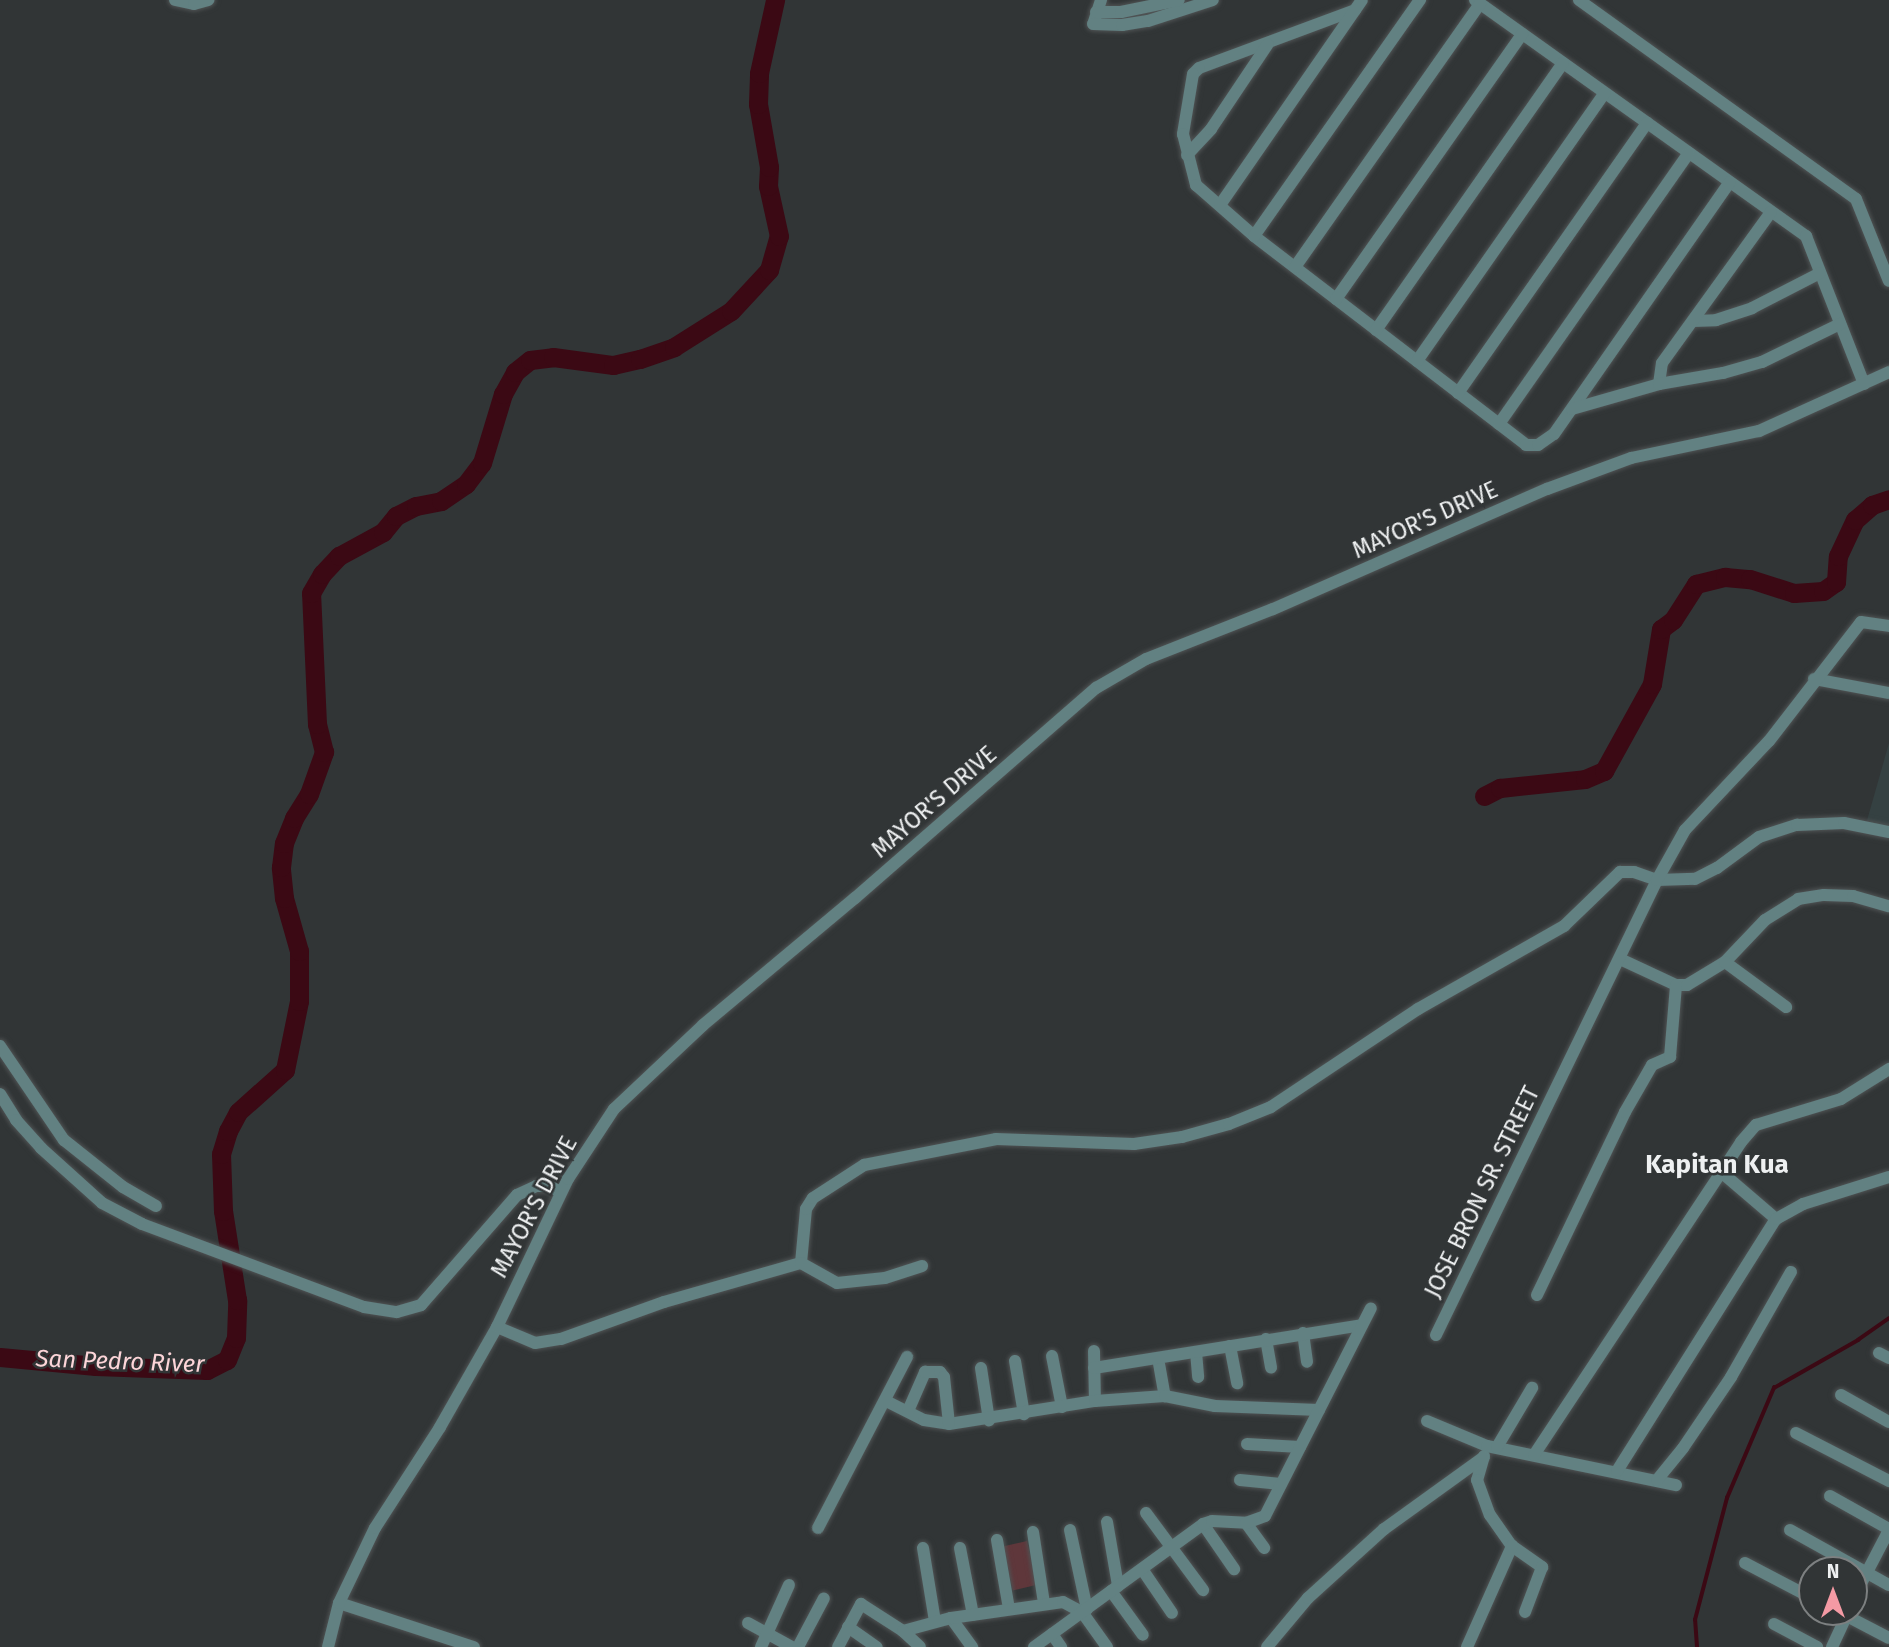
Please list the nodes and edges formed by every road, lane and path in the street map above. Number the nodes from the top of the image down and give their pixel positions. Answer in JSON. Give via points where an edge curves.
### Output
{"nodes":[{"id":1,"x":175,"y":0,"type":"edge"},
{"id":2,"x":208,"y":0,"type":"edge"},
{"id":3,"x":1179,"y":0,"type":"edge"},
{"id":4,"x":1213,"y":0,"type":"edge"},
{"id":5,"x":1420,"y":0,"type":"edge"},
{"id":6,"x":1579,"y":0,"type":"edge"},
{"id":7,"x":1477,"y":2,"type":"edge"},
{"id":8,"x":1359,"y":5,"type":"edge"},
{"id":9,"x":1099,"y":6,"type":"edge"},
{"id":10,"x":1522,"y":34,"type":"junction"},
{"id":11,"x":1268,"y":44,"type":"junction"},
{"id":12,"x":1563,"y":63,"type":"junction"},
{"id":13,"x":1605,"y":93,"type":"junction"},
{"id":14,"x":1647,"y":123,"type":"junction"},
{"id":15,"x":1689,"y":153,"type":"junction"},
{"id":16,"x":1186,"y":155,"type":"junction"},
{"id":17,"x":1730,"y":182,"type":"junction"},
{"id":18,"x":1220,"y":205,"type":"junction"},
{"id":19,"x":1772,"y":212,"type":"junction"},
{"id":20,"x":1254,"y":236,"type":"junction"},
{"id":21,"x":1295,"y":267,"type":"junction"},
{"id":22,"x":1820,"y":273,"type":"junction"},
{"id":23,"x":1889,"y":281,"type":"edge"},
{"id":24,"x":1336,"y":299,"type":"junction"},
{"id":25,"x":1693,"y":321,"type":"junction"},
{"id":26,"x":1840,"y":324,"type":"junction"},
{"id":27,"x":1376,"y":330,"type":"junction"},
{"id":28,"x":1417,"y":361,"type":"junction"},
{"id":29,"x":1889,"y":372,"type":"edge"},
{"id":30,"x":1659,"y":384,"type":"junction"},
{"id":31,"x":1864,"y":384,"type":"junction"},
{"id":32,"x":1458,"y":393,"type":"junction"},
{"id":33,"x":1572,"y":409,"type":"junction"},
{"id":34,"x":1499,"y":424,"type":"junction"},
{"id":35,"x":1889,"y":626,"type":"edge"},
{"id":36,"x":1814,"y":679,"type":"junction"},
{"id":37,"x":1889,"y":693,"type":"edge"},
{"id":38,"x":1889,"y":832,"type":"edge"},
{"id":39,"x":1657,"y":880,"type":"junction"},
{"id":40,"x":1889,"y":906,"type":"edge"},
{"id":41,"x":1620,"y":959,"type":"junction"},
{"id":42,"x":1725,"y":962,"type":"junction"},
{"id":43,"x":1676,"y":985,"type":"junction"},
{"id":44,"x":1786,"y":1007,"type":"dead end"},
{"id":45,"x":0,"y":1046,"type":"edge"},
{"id":46,"x":1889,"y":1069,"type":"edge"},
{"id":47,"x":0,"y":1094,"type":"edge"},
{"id":48,"x":1720,"y":1171,"type":"junction"},
{"id":49,"x":1889,"y":1177,"type":"edge"},
{"id":50,"x":561,"y":1192,"type":"junction"},
{"id":51,"x":156,"y":1206,"type":"dead end"},
{"id":52,"x":1776,"y":1219,"type":"junction"},
{"id":53,"x":801,"y":1263,"type":"junction"},
{"id":54,"x":922,"y":1266,"type":"dead end"},
{"id":55,"x":1791,"y":1272,"type":"dead end"},
{"id":56,"x":1537,"y":1295,"type":"dead end"},
{"id":57,"x":1371,"y":1308,"type":"dead end"},
{"id":58,"x":1362,"y":1325,"type":"junction"},
{"id":59,"x":498,"y":1327,"type":"junction"},
{"id":60,"x":1303,"y":1333,"type":"junction"},
{"id":61,"x":1436,"y":1335,"type":"dead end"},
{"id":62,"x":1266,"y":1339,"type":"junction"},
{"id":63,"x":1230,"y":1346,"type":"junction"},
{"id":64,"x":1094,"y":1351,"type":"dead end"},
{"id":65,"x":1196,"y":1352,"type":"junction"},
{"id":66,"x":1052,"y":1356,"type":"dead end"},
{"id":67,"x":907,"y":1357,"type":"dead end"},
{"id":68,"x":1158,"y":1358,"type":"junction"},
{"id":69,"x":1016,"y":1361,"type":"dead end"},
{"id":70,"x":1307,"y":1362,"type":"dead end"},
{"id":71,"x":981,"y":1368,"type":"dead end"},
{"id":72,"x":1094,"y":1368,"type":"junction"},
{"id":73,"x":1271,"y":1368,"type":"dead end"},
{"id":74,"x":1198,"y":1377,"type":"dead end"},
{"id":75,"x":1237,"y":1383,"type":"dead end"},
{"id":76,"x":1532,"y":1388,"type":"dead end"},
{"id":77,"x":1841,"y":1395,"type":"dead end"},
{"id":78,"x":1165,"y":1396,"type":"junction"},
{"id":79,"x":886,"y":1401,"type":"junction"},
{"id":80,"x":1095,"y":1401,"type":"junction"},
{"id":81,"x":1062,"y":1407,"type":"junction"},
{"id":82,"x":1319,"y":1410,"type":"junction"},
{"id":83,"x":908,"y":1411,"type":"junction"},
{"id":84,"x":1024,"y":1414,"type":"junction"},
{"id":85,"x":989,"y":1420,"type":"junction"},
{"id":86,"x":1427,"y":1421,"type":"dead end"},
{"id":87,"x":1889,"y":1422,"type":"edge"},
{"id":88,"x":949,"y":1424,"type":"junction"},
{"id":89,"x":1796,"y":1433,"type":"dead end"},
{"id":90,"x":1247,"y":1444,"type":"dead end"},
{"id":91,"x":1300,"y":1447,"type":"junction"},
{"id":92,"x":1489,"y":1450,"type":"junction"},
{"id":93,"x":1534,"y":1455,"type":"junction"},
{"id":94,"x":1617,"y":1471,"type":"junction"},
{"id":95,"x":1240,"y":1480,"type":"dead end"},
{"id":96,"x":1657,"y":1480,"type":"junction"},
{"id":97,"x":1889,"y":1482,"type":"edge"},
{"id":98,"x":1281,"y":1484,"type":"junction"},
{"id":99,"x":1676,"y":1485,"type":"dead end"},
{"id":100,"x":1830,"y":1496,"type":"dead end"},
{"id":101,"x":1146,"y":1513,"type":"dead end"},
{"id":102,"x":1107,"y":1522,"type":"dead end"},
{"id":103,"x":1246,"y":1523,"type":"junction"},
{"id":104,"x":1203,"y":1524,"type":"junction"},
{"id":105,"x":818,"y":1528,"type":"dead end"},
{"id":106,"x":1070,"y":1530,"type":"dead end"},
{"id":107,"x":1790,"y":1530,"type":"dead end"},
{"id":108,"x":1889,"y":1530,"type":"edge"},
{"id":109,"x":1033,"y":1532,"type":"dead end"},
{"id":110,"x":997,"y":1540,"type":"dead end"},
{"id":111,"x":1512,"y":1546,"type":"junction"},
{"id":112,"x":1172,"y":1547,"type":"junction"},
{"id":113,"x":923,"y":1548,"type":"dead end"},
{"id":114,"x":960,"y":1548,"type":"dead end"},
{"id":115,"x":1264,"y":1548,"type":"dead end"},
{"id":116,"x":1836,"y":1556,"type":"edge"},
{"id":117,"x":1745,"y":1563,"type":"dead end"},
{"id":118,"x":1868,"y":1565,"type":"edge"},
{"id":119,"x":1142,"y":1569,"type":"junction"},
{"id":120,"x":1234,"y":1569,"type":"dead end"},
{"id":121,"x":1868,"y":1574,"type":"edge"},
{"id":122,"x":789,"y":1585,"type":"dead end"},
{"id":123,"x":1889,"y":1585,"type":"edge"},
{"id":124,"x":1115,"y":1588,"type":"junction"},
{"id":125,"x":1203,"y":1590,"type":"dead end"},
{"id":126,"x":1798,"y":1591,"type":"edge"},
{"id":127,"x":824,"y":1598,"type":"dead end"},
{"id":128,"x":339,"y":1603,"type":"junction"},
{"id":129,"x":1044,"y":1603,"type":"junction"},
{"id":130,"x":1009,"y":1609,"type":"junction"},
{"id":131,"x":1085,"y":1610,"type":"junction"},
{"id":132,"x":1525,"y":1612,"type":"dead end"},
{"id":133,"x":1172,"y":1613,"type":"dead end"},
{"id":134,"x":973,"y":1615,"type":"junction"},
{"id":135,"x":951,"y":1618,"type":"junction"},
{"id":136,"x":935,"y":1621,"type":"junction"},
{"id":137,"x":748,"y":1623,"type":"dead end"},
{"id":138,"x":1774,"y":1624,"type":"dead end"},
{"id":139,"x":1839,"y":1626,"type":"edge"},
{"id":140,"x":1867,"y":1626,"type":"edge"},
{"id":141,"x":848,"y":1627,"type":"junction"},
{"id":142,"x":903,"y":1631,"type":"junction"},
{"id":143,"x":766,"y":1633,"type":"junction"},
{"id":144,"x":1052,"y":1634,"type":"junction"},
{"id":145,"x":1143,"y":1635,"type":"dead end"},
{"id":146,"x":1889,"y":1638,"type":"edge"},
{"id":147,"x":328,"y":1647,"type":"edge"},
{"id":148,"x":474,"y":1647,"type":"edge"},
{"id":149,"x":761,"y":1647,"type":"edge"},
{"id":150,"x":795,"y":1647,"type":"edge"},
{"id":151,"x":838,"y":1647,"type":"edge"},
{"id":152,"x":877,"y":1647,"type":"edge"},
{"id":153,"x":920,"y":1647,"type":"edge"},
{"id":154,"x":972,"y":1647,"type":"edge"},
{"id":155,"x":1034,"y":1647,"type":"edge"},
{"id":156,"x":1061,"y":1647,"type":"edge"},
{"id":157,"x":1107,"y":1647,"type":"edge"},
{"id":158,"x":1267,"y":1647,"type":"edge"},
{"id":159,"x":1467,"y":1647,"type":"edge"},
{"id":160,"x":1817,"y":1647,"type":"edge"},
{"id":161,"x":1832,"y":1647,"type":"edge"}],
"edges":[{"from":1,"to":2,"type":"street","via":[[194,5]]},
{"from":3,"to":9,"type":"street","via":[[1121,12]]},
{"from":4,"to":9,"type":"street","via":[[1122,25],[1093,24]]},
{"from":5,"to":20,"type":"street"},
{"from":6,"to":23,"type":"street","via":[[1856,199]]},
{"from":7,"to":10,"type":"street"},
{"from":7,"to":21,"type":"street"},
{"from":8,"to":11,"type":"street"},
{"from":8,"to":18,"type":"street"},
{"from":10,"to":12,"type":"street"},
{"from":10,"to":24,"type":"street"},
{"from":11,"to":16,"type":"street","via":[[1211,129]]},
{"from":11,"to":16,"type":"street","via":[[1193,74],[1183,134]]},
{"from":12,"to":13,"type":"street"},
{"from":12,"to":27,"type":"street"},
{"from":13,"to":14,"type":"street"},
{"from":13,"to":28,"type":"street"},
{"from":14,"to":15,"type":"street"},
{"from":14,"to":32,"type":"street"},
{"from":15,"to":17,"type":"street"},
{"from":15,"to":34,"type":"street"},
{"from":16,"to":18,"type":"street","via":[[1196,185]]},
{"from":17,"to":19,"type":"street"},
{"from":17,"to":33,"type":"street"},
{"from":18,"to":20,"type":"street"},
{"from":19,"to":22,"type":"street","via":[[1806,236]]},
{"from":19,"to":25,"type":"street"},
{"from":20,"to":21,"type":"street"},
{"from":21,"to":24,"type":"street"},
{"from":22,"to":25,"type":"street","via":[[1752,308],[1716,320]]},
{"from":22,"to":26,"type":"street"},
{"from":24,"to":27,"type":"street"},
{"from":25,"to":30,"type":"street","via":[[1662,363]]},
{"from":26,"to":30,"type":"street","via":[[1762,362]]},
{"from":26,"to":31,"type":"street"},
{"from":27,"to":28,"type":"street"},
{"from":28,"to":32,"type":"street"},
{"from":29,"to":31,"type":"street","name":"MAYOR'S DRIVE"},
{"from":30,"to":33,"type":"street"},
{"from":31,"to":50,"type":"street","name":"MAYOR'S DRIVE","via":[[1759,431],[1631,458],[1547,489],[1108,678],[636,1084],[614,1109]]},
{"from":32,"to":34,"type":"street"},
{"from":33,"to":34,"type":"street","via":[[1554,434],[1538,445],[1526,445]]},
{"from":35,"to":36,"type":"street","name":"JOSE BRON SR. STREET","via":[[1861,622]]},
{"from":36,"to":37,"type":"street"},
{"from":36,"to":39,"type":"street","name":"JOSE BRON SR. STREET","via":[[1769,741],[1685,830]]},
{"from":38,"to":39,"type":"street","via":[[1844,823],[1797,825],[1759,836],[1717,868],[1695,878]]},
{"from":39,"to":41,"type":"street","name":"JOSE BRON SR. STREET"},
{"from":39,"to":53,"type":"street","via":[[1619,872],[1564,926],[1418,1009],[1271,1107],[1229,1124],[1133,1144],[996,1139],[864,1165],[813,1198],[806,1209]]},
{"from":40,"to":42,"type":"street","via":[[1853,896],[1798,899],[1780,907]]},
{"from":41,"to":43,"type":"street"},
{"from":41,"to":61,"type":"street","name":"JOSE BRON SR. STREET"},
{"from":42,"to":43,"type":"street","via":[[1687,985]]},
{"from":42,"to":44,"type":"street"},
{"from":43,"to":56,"type":"street","via":[[1670,1057],[1652,1065],[1632,1100]]},
{"from":45,"to":51,"type":"street","via":[[64,1140],[123,1187]]},
{"from":46,"to":48,"type":"street","via":[[1841,1099],[1756,1125]]},
{"from":47,"to":50,"type":"street","via":[[16,1120],[102,1203],[142,1224],[364,1307],[409,1310],[429,1299],[517,1195],[536,1186]]},
{"from":48,"to":52,"type":"street"},
{"from":48,"to":93,"type":"street"},
{"from":49,"to":52,"type":"street","via":[[1803,1204]]},
{"from":50,"to":59,"type":"street","name":"MAYOR'S DRIVE"},
{"from":52,"to":94,"type":"street"},
{"from":53,"to":54,"type":"street","via":[[837,1283],[885,1278]]},
{"from":53,"to":59,"type":"street","via":[[664,1302],[561,1339],[535,1343]]},
{"from":55,"to":96,"type":"street","via":[[1731,1377]]},
{"from":57,"to":58,"type":"street"},
{"from":58,"to":60,"type":"street"},
{"from":58,"to":82,"type":"street"},
{"from":59,"to":128,"type":"street","name":"MAYOR'S DRIVE","via":[[376,1528]]},
{"from":60,"to":62,"type":"street"},
{"from":60,"to":70,"type":"street"},
{"from":62,"to":63,"type":"street"},
{"from":62,"to":73,"type":"street"},
{"from":63,"to":65,"type":"street"},
{"from":63,"to":75,"type":"street"},
{"from":64,"to":72,"type":"street"},
{"from":65,"to":68,"type":"street"},
{"from":65,"to":74,"type":"street"},
{"from":66,"to":81,"type":"street"},
{"from":67,"to":79,"type":"street"},
{"from":68,"to":72,"type":"street"},
{"from":68,"to":78,"type":"street"},
{"from":69,"to":84,"type":"street"},
{"from":71,"to":85,"type":"street"},
{"from":72,"to":80,"type":"street"},
{"from":76,"to":92,"type":"street"},
{"from":77,"to":87,"type":"street"},
{"from":78,"to":80,"type":"street"},
{"from":78,"to":82,"type":"street","via":[[1215,1406]]},
{"from":79,"to":83,"type":"street"},
{"from":79,"to":105,"type":"street"},
{"from":80,"to":81,"type":"street"},
{"from":81,"to":84,"type":"street"},
{"from":82,"to":91,"type":"street"},
{"from":83,"to":88,"type":"street","via":[[924,1420]]},
{"from":83,"to":88,"type":"street","via":[[925,1372],[940,1372]]},
{"from":84,"to":85,"type":"street"},
{"from":85,"to":88,"type":"street"},
{"from":86,"to":92,"type":"street"},
{"from":89,"to":97,"type":"street"},
{"from":90,"to":91,"type":"street"},
{"from":91,"to":98,"type":"street"},
{"from":92,"to":93,"type":"street"},
{"from":92,"to":111,"type":"street","via":[[1478,1483],[1490,1516]]},
{"from":92,"to":158,"type":"street","via":[[1384,1529],[1308,1598]]},
{"from":93,"to":94,"type":"street"},
{"from":94,"to":96,"type":"street"},
{"from":95,"to":98,"type":"street"},
{"from":96,"to":99,"type":"street"},
{"from":98,"to":103,"type":"street","via":[[1265,1516]]},
{"from":100,"to":108,"type":"street"},
{"from":101,"to":112,"type":"street"},
{"from":102,"to":124,"type":"street"},
{"from":103,"to":104,"type":"street"},
{"from":103,"to":115,"type":"street"},
{"from":104,"to":112,"type":"street"},
{"from":104,"to":120,"type":"street"},
{"from":106,"to":131,"type":"street"},
{"from":107,"to":116,"type":"street"},
{"from":108,"to":118,"type":"street"},
{"from":109,"to":129,"type":"street"},
{"from":110,"to":130,"type":"street"},
{"from":111,"to":132,"type":"street","via":[[1542,1567]]},
{"from":111,"to":159,"type":"street"},
{"from":112,"to":119,"type":"street"},
{"from":112,"to":125,"type":"street"},
{"from":113,"to":136,"type":"street"},
{"from":114,"to":134,"type":"street"},
{"from":117,"to":126,"type":"street"},
{"from":119,"to":124,"type":"street"},
{"from":119,"to":133,"type":"street"},
{"from":121,"to":123,"type":"street"},
{"from":122,"to":143,"type":"street"},
{"from":124,"to":131,"type":"street"},
{"from":124,"to":145,"type":"street"},
{"from":127,"to":150,"type":"street"},
{"from":128,"to":147,"type":"street","name":"MAYOR'S DRIVE"},
{"from":128,"to":148,"type":"street"},
{"from":129,"to":130,"type":"street"},
{"from":129,"to":131,"type":"street","via":[[1063,1602]]},
{"from":130,"to":134,"type":"street"},
{"from":131,"to":144,"type":"street"},
{"from":131,"to":157,"type":"street"},
{"from":134,"to":135,"type":"street"},
{"from":135,"to":136,"type":"street"},
{"from":135,"to":154,"type":"street"},
{"from":136,"to":142,"type":"street"},
{"from":137,"to":143,"type":"street"},
{"from":138,"to":160,"type":"street"},
{"from":139,"to":161,"type":"street"},
{"from":140,"to":146,"type":"street"},
{"from":141,"to":142,"type":"street","via":[[861,1604]]},
{"from":141,"to":151,"type":"street"},
{"from":141,"to":152,"type":"street"},
{"from":142,"to":153,"type":"street"},
{"from":143,"to":149,"type":"street"},
{"from":143,"to":150,"type":"street"},
{"from":144,"to":155,"type":"street"},
{"from":144,"to":156,"type":"street"}]}
